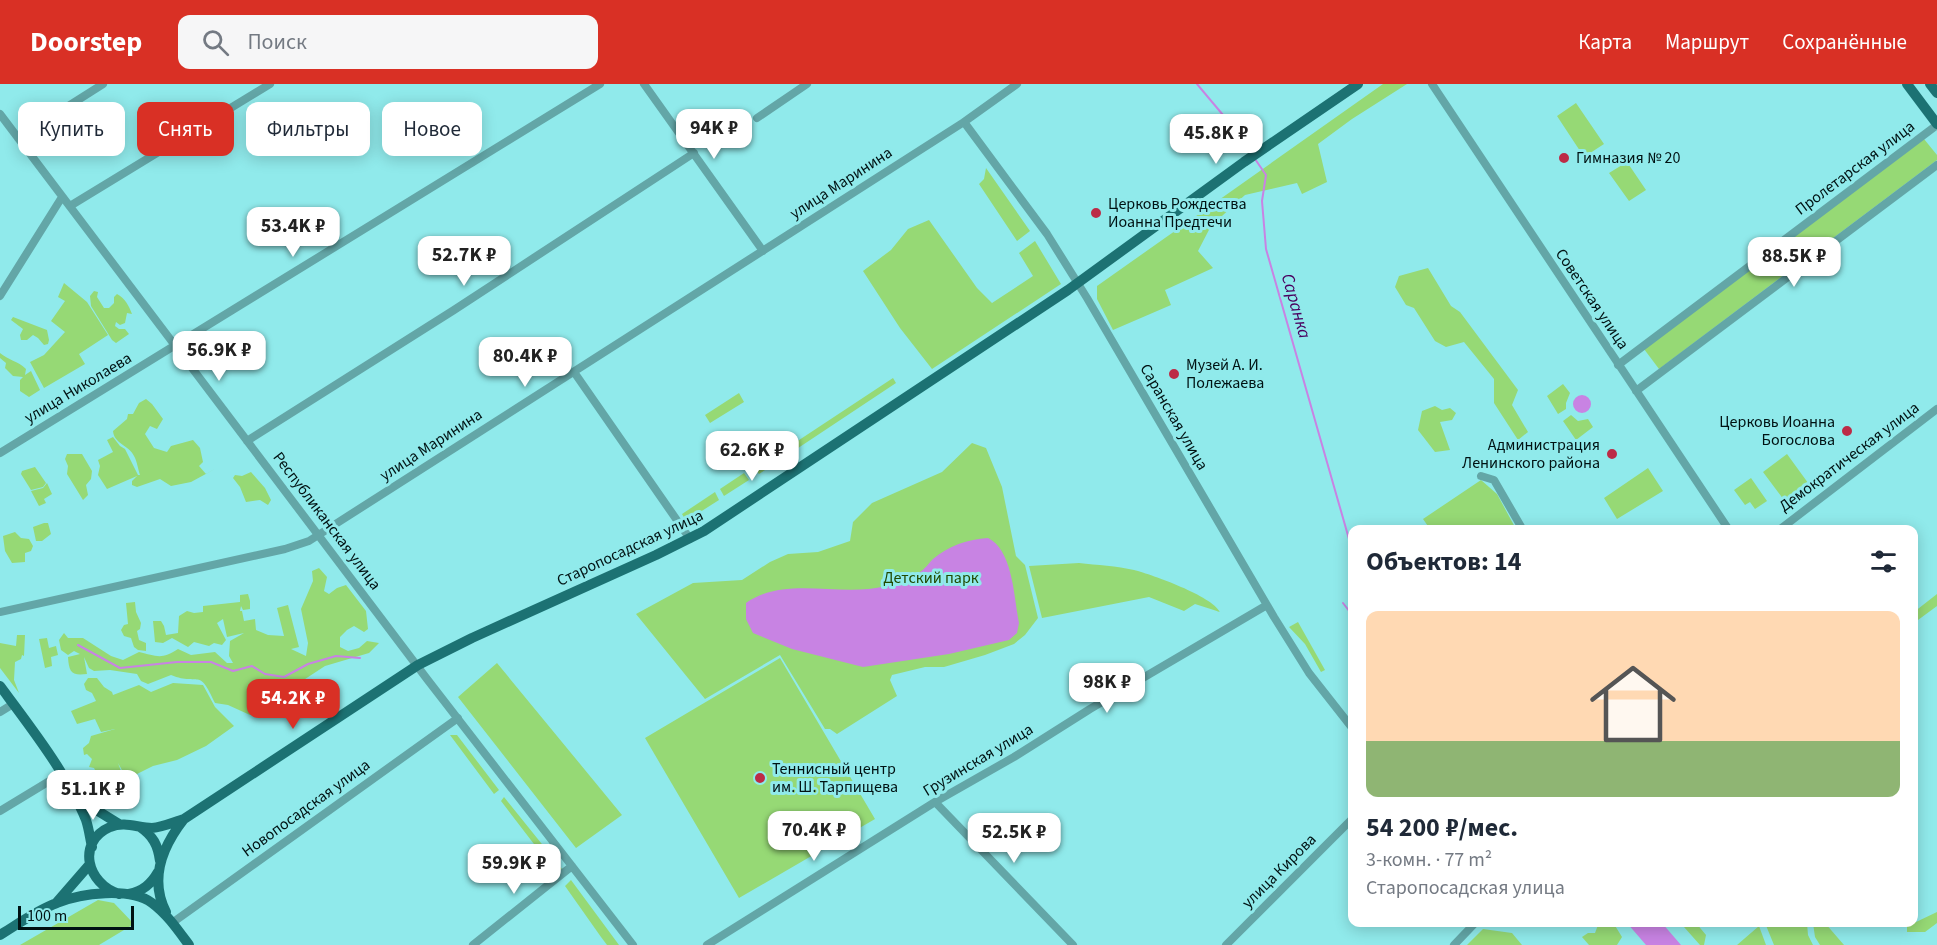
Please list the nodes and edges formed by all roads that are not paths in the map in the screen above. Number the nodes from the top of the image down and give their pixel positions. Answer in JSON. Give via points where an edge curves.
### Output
{"nodes":[{"id":1,"x":103,"y":84,"type":"edge"},
{"id":2,"x":270,"y":84,"type":"edge"},
{"id":3,"x":600,"y":84,"type":"edge"},
{"id":4,"x":644,"y":84,"type":"edge"},
{"id":5,"x":807,"y":84,"type":"edge"},
{"id":6,"x":1017,"y":84,"type":"edge"},
{"id":7,"x":1358,"y":84,"type":"edge"},
{"id":8,"x":1432,"y":84,"type":"edge"},
{"id":9,"x":1907,"y":84,"type":"edge"},
{"id":10,"x":1930,"y":84,"type":"edge"},
{"id":11,"x":1937,"y":93,"type":"edge"},
{"id":12,"x":75,"y":102,"type":"edge"},
{"id":13,"x":0,"y":114,"type":"edge"},
{"id":14,"x":757,"y":118,"type":"dead end"},
{"id":15,"x":964,"y":122,"type":"junction"},
{"id":16,"x":1937,"y":124,"type":"edge"},
{"id":17,"x":18,"y":138,"type":"edge"},
{"id":18,"x":694,"y":153,"type":"junction"},
{"id":19,"x":31,"y":156,"type":"edge"},
{"id":20,"x":1937,"y":165,"type":"edge"},
{"id":21,"x":62,"y":197,"type":"junction"},
{"id":22,"x":69,"y":206,"type":"junction"},
{"id":23,"x":763,"y":251,"type":"junction"},
{"id":24,"x":1078,"y":283,"type":"junction"},
{"id":25,"x":0,"y":296,"type":"edge"},
{"id":26,"x":176,"y":346,"type":"junction"},
{"id":27,"x":1618,"y":365,"type":"junction"},
{"id":28,"x":574,"y":372,"type":"junction"},
{"id":29,"x":1636,"y":391,"type":"junction"},
{"id":30,"x":1937,"y":410,"type":"edge"},
{"id":31,"x":248,"y":441,"type":"junction"},
{"id":32,"x":0,"y":453,"type":"edge"},
{"id":33,"x":1481,"y":476,"type":"dead end"},
{"id":34,"x":1520,"y":525,"type":"edge"},
{"id":35,"x":1726,"y":525,"type":"edge"},
{"id":36,"x":1786,"y":525,"type":"edge"},
{"id":37,"x":319,"y":535,"type":"junction"},
{"id":38,"x":690,"y":540,"type":"junction"},
{"id":39,"x":1267,"y":605,"type":"junction"},
{"id":40,"x":0,"y":612,"type":"edge"},
{"id":41,"x":418,"y":665,"type":"junction"},
{"id":42,"x":0,"y":686,"type":"edge"},
{"id":43,"x":13,"y":704,"type":"junction"},
{"id":44,"x":0,"y":712,"type":"edge"},
{"id":45,"x":458,"y":718,"type":"junction"},
{"id":46,"x":1348,"y":722,"type":"edge"},
{"id":47,"x":61,"y":774,"type":"junction"},
{"id":48,"x":935,"y":802,"type":"junction"},
{"id":49,"x":0,"y":810,"type":"edge"},
{"id":50,"x":184,"y":819,"type":"junction"},
{"id":51,"x":1348,"y":823,"type":"edge"},
{"id":52,"x":119,"y":824,"type":"junction"},
{"id":53,"x":140,"y":827,"type":"junction"},
{"id":54,"x":92,"y":847,"type":"junction"},
{"id":55,"x":90,"y":864,"type":"junction"},
{"id":56,"x":159,"y":866,"type":"junction"},
{"id":57,"x":572,"y":866,"type":"junction"},
{"id":58,"x":124,"y":894,"type":"junction"},
{"id":59,"x":56,"y":903,"type":"junction"},
{"id":60,"x":172,"y":923,"type":"junction"},
{"id":61,"x":1471,"y":927,"type":"edge"},
{"id":62,"x":0,"y":935,"type":"edge"},
{"id":63,"x":189,"y":945,"type":"edge"},
{"id":64,"x":473,"y":945,"type":"edge"},
{"id":65,"x":633,"y":945,"type":"edge"},
{"id":66,"x":707,"y":945,"type":"edge"},
{"id":67,"x":1073,"y":945,"type":"edge"},
{"id":68,"x":1226,"y":945,"type":"edge"},
{"id":69,"x":1454,"y":945,"type":"edge"}],
"edges":[{"from":1,"to":12,"type":"street"},
{"from":2,"to":22,"type":"street"},
{"from":3,"to":26,"type":"street","name":"улица Николаева"},
{"from":4,"to":18,"type":"street"},
{"from":5,"to":14,"type":"street"},
{"from":6,"to":15,"type":"street","name":"улица Маринина"},
{"from":7,"to":24,"type":"main road","name":"Старопосадская улица"},
{"from":8,"to":27,"type":"street","name":"Советская улица"},
{"from":9,"to":16,"type":"main road"},
{"from":10,"to":11,"type":"main road"},
{"from":13,"to":17,"type":"street","name":"Республиканская улица"},
{"from":15,"to":23,"type":"street","name":"улица Маринина"},
{"from":15,"to":24,"type":"street","name":"Саранская улица"},
{"from":16,"to":27,"type":"street","name":"Пролетарская улица"},
{"from":18,"to":23,"type":"street"},
{"from":18,"to":31,"type":"street"},
{"from":19,"to":21,"type":"street","name":"Республиканская улица"},
{"from":20,"to":29,"type":"street"},
{"from":21,"to":22,"type":"street","name":"Республиканская улица"},
{"from":21,"to":25,"type":"street"},
{"from":22,"to":26,"type":"street","name":"Республиканская улица"},
{"from":23,"to":28,"type":"street","name":"улица Маринина"},
{"from":24,"to":38,"type":"main road","name":"Старопосадская улица"},
{"from":24,"to":39,"type":"street","name":"Саранская улица"},
{"from":26,"to":31,"type":"street","name":"Республиканская улица"},
{"from":26,"to":32,"type":"street","name":"улица Николаева"},
{"from":27,"to":29,"type":"street","name":"Советская улица"},
{"from":28,"to":37,"type":"street","name":"улица Маринина"},
{"from":28,"to":38,"type":"street"},
{"from":29,"to":35,"type":"street","name":"Советская улица"},
{"from":30,"to":36,"type":"street","name":"Демократическая улица"},
{"from":31,"to":37,"type":"street","name":"Республиканская улица"},
{"from":33,"to":34,"type":"street","via":[[1494,480]]},
{"from":37,"to":40,"type":"street","name":"улица Маринина","via":[[285,549]]},
{"from":37,"to":41,"type":"street","name":"Республиканская улица"},
{"from":38,"to":41,"type":"main road","name":"Старопосадская улица"},
{"from":39,"to":46,"type":"street","name":"Саранская улица","via":[[1310,673]]},
{"from":39,"to":48,"type":"street","name":"Грузинская улица"},
{"from":41,"to":45,"type":"street","name":"Республиканская улица"},
{"from":41,"to":50,"type":"main road","name":"Старопосадская улица"},
{"from":42,"to":43,"type":"main road"},
{"from":43,"to":44,"type":"street"},
{"from":43,"to":47,"type":"main road"},
{"from":45,"to":57,"type":"street","name":"Республиканская улица"},
{"from":45,"to":60,"type":"street","name":"Новопосадская улица"},
{"from":47,"to":49,"type":"street"},
{"from":47,"to":52,"type":"main road","via":[[84,800]]},
{"from":47,"to":54,"type":"main road","via":[[86,820]]},
{"from":48,"to":66,"type":"street","name":"Грузинская улица"},
{"from":48,"to":67,"type":"street"},
{"from":50,"to":53,"type":"main road","via":[[163,826]]},
{"from":50,"to":56,"type":"main road","via":[[171,836]]},
{"from":51,"to":68,"type":"street","name":"улица Кирова"},
{"from":52,"to":53,"type":"main road"},
{"from":52,"to":54,"type":"main road","via":[[101,833]]},
{"from":53,"to":56,"type":"main road","via":[[155,840]]},
{"from":54,"to":55,"type":"main road"},
{"from":55,"to":58,"type":"main road","via":[[102,886]]},
{"from":55,"to":59,"type":"main road"},
{"from":56,"to":58,"type":"main road","via":[[145,888]]},
{"from":56,"to":60,"type":"main road","via":[[158,892]]},
{"from":57,"to":64,"type":"street"},
{"from":57,"to":65,"type":"street","name":"Республиканская улица"},
{"from":58,"to":59,"type":"main road","via":[[81,896]]},
{"from":58,"to":60,"type":"main road","via":[[150,901]]},
{"from":59,"to":62,"type":"main road"},
{"from":60,"to":63,"type":"main road"},
{"from":61,"to":69,"type":"street"}]}
